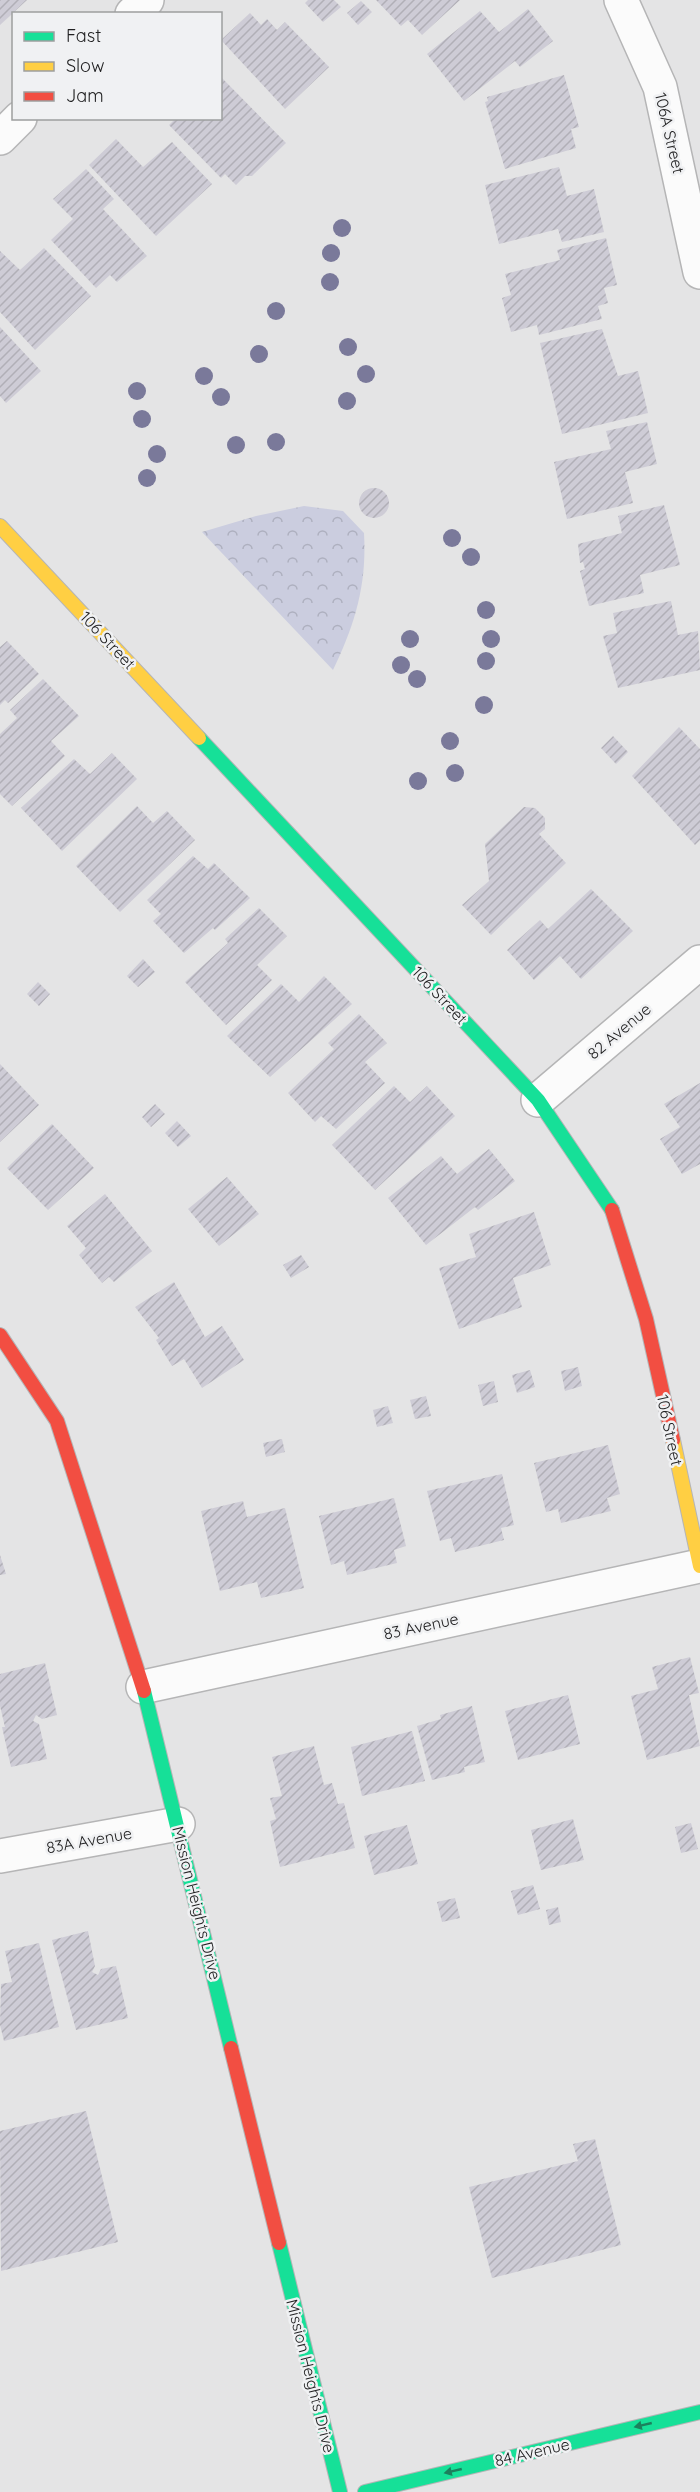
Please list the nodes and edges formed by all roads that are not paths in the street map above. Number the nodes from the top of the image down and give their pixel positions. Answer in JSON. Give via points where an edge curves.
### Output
{"nodes":[{"id":1,"x":147,"y":0,"type":"edge"},
{"id":2,"x":621,"y":0,"type":"edge"},
{"id":3,"x":134,"y":12,"type":"edge"},
{"id":4,"x":18,"y":120,"type":"edge"},
{"id":5,"x":0,"y":138,"type":"edge"},
{"id":6,"x":700,"y":272,"type":"edge"},
{"id":7,"x":0,"y":526,"type":"edge"},
{"id":8,"x":700,"y":962,"type":"edge"},
{"id":9,"x":538,"y":1100,"type":"junction"},
{"id":10,"x":0,"y":1335,"type":"edge"},
{"id":11,"x":699,"y":1566,"type":"edge"},
{"id":12,"x":143,"y":1687,"type":"junction"},
{"id":13,"x":178,"y":1824,"type":"junction"},
{"id":14,"x":0,"y":1856,"type":"edge"},
{"id":15,"x":700,"y":2412,"type":"edge"},
{"id":16,"x":340,"y":2492,"type":"edge"},
{"id":17,"x":365,"y":2492,"type":"edge"}],
"edges":[{"from":1,"to":3,"type":"street"},
{"from":2,"to":6,"type":"street","name":"106A Street","via":[[660,87]]},
{"from":4,"to":5,"type":"street"},
{"from":7,"to":9,"type":"street","name":"106 Street"},
{"from":8,"to":9,"type":"street","name":"82 Avenue"},
{"from":9,"to":11,"type":"street","name":"106 Street","via":[[610,1205],[646,1318]]},
{"from":10,"to":12,"type":"street","name":"Mission Heights Drive","via":[[57,1421]]},
{"from":11,"to":12,"type":"street","name":"83 Avenue"},
{"from":12,"to":13,"type":"street","name":"Mission Heights Drive"},
{"from":13,"to":14,"type":"street","name":"83A Avenue"},
{"from":13,"to":16,"type":"street","name":"Mission Heights Drive"},
{"from":15,"to":17,"type":"street","name":"84 Avenue","one_way":true}]}
